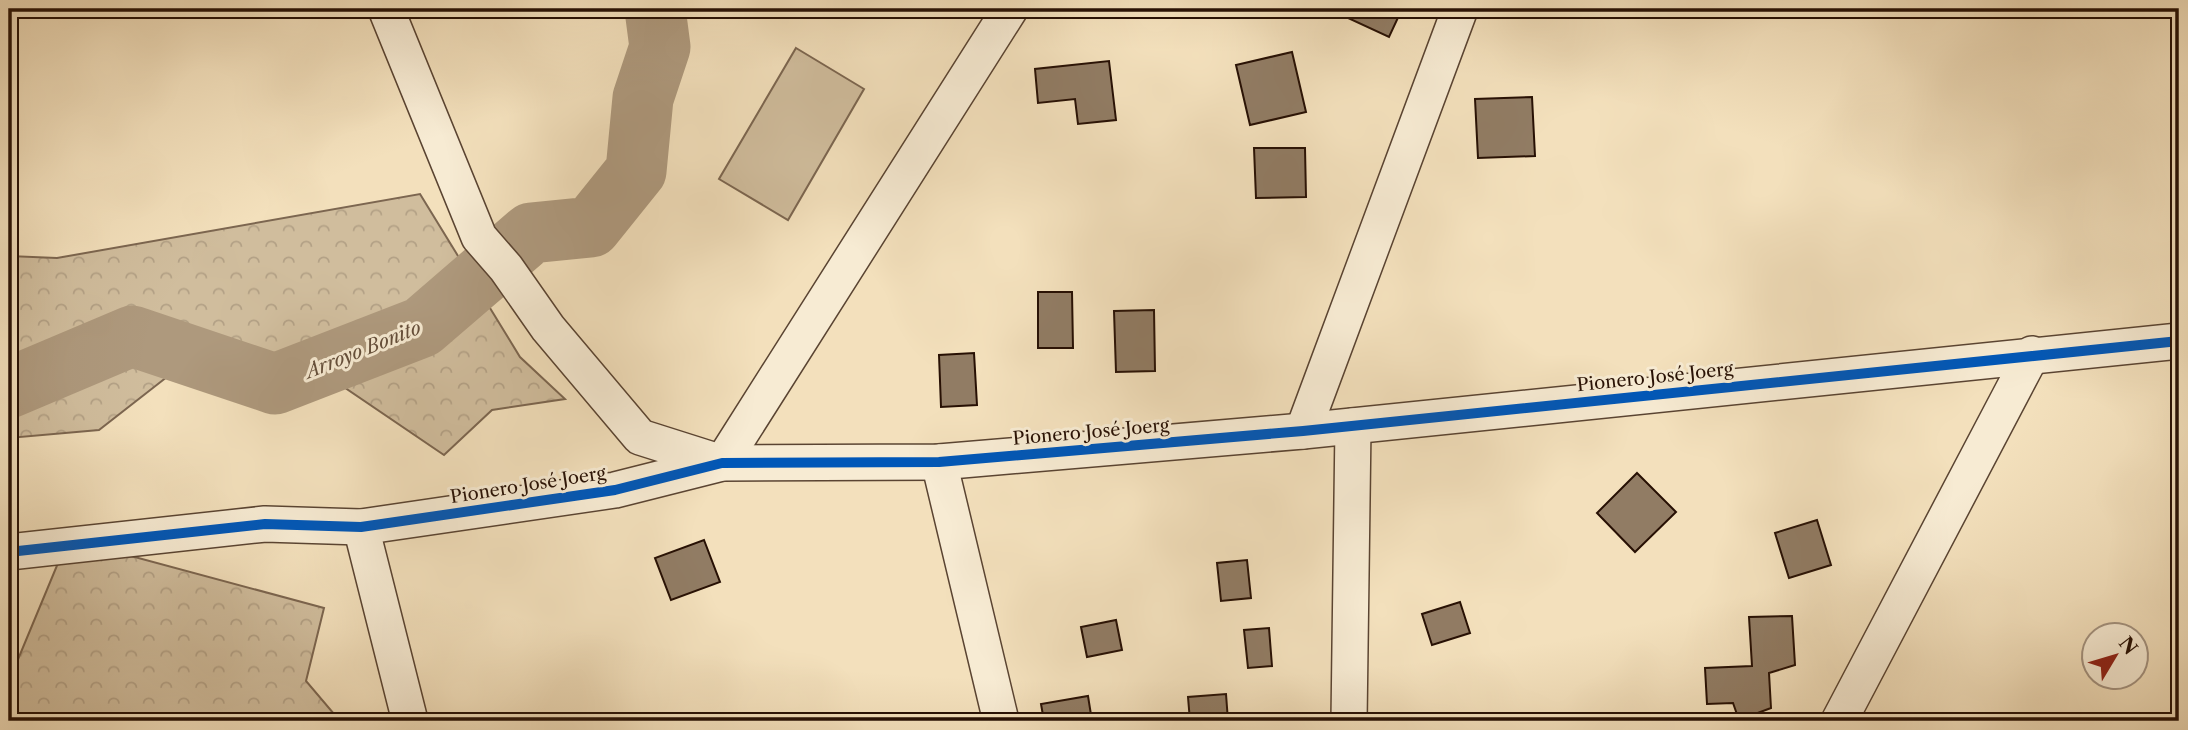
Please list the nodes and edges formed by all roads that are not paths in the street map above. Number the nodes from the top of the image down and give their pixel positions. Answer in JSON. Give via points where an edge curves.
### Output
{"nodes":[{"id":1,"x":386,"y":9,"type":"edge"},
{"id":2,"x":1010,"y":9,"type":"edge"},
{"id":3,"x":1460,"y":9,"type":"edge"},
{"id":4,"x":2179,"y":341,"type":"edge"},
{"id":5,"x":2032,"y":354,"type":"junction"},
{"id":6,"x":1353,"y":426,"type":"junction"},
{"id":7,"x":1303,"y":431,"type":"junction"},
{"id":8,"x":939,"y":462,"type":"junction"},
{"id":9,"x":722,"y":463,"type":"junction"},
{"id":10,"x":361,"y":527,"type":"junction"},
{"id":11,"x":9,"y":552,"type":"edge"},
{"id":12,"x":410,"y":721,"type":"edge"},
{"id":13,"x":1001,"y":721,"type":"edge"},
{"id":14,"x":1349,"y":721,"type":"edge"},
{"id":15,"x":1839,"y":721,"type":"edge"}],
"edges":[{"from":1,"to":9,"type":"street","via":[[479,237],[640,437]]},
{"from":2,"to":9,"type":"street"},
{"from":3,"to":7,"type":"street"},
{"from":4,"to":5,"type":"street","name":"Pionero José Joerg"},
{"from":5,"to":6,"type":"street","name":"Pionero José Joerg"},
{"from":5,"to":15,"type":"street"},
{"from":6,"to":7,"type":"street","name":"Pionero José Joerg"},
{"from":6,"to":14,"type":"street"},
{"from":7,"to":8,"type":"street","name":"Pionero José Joerg"},
{"from":8,"to":9,"type":"street","name":"Pionero José Joerg"},
{"from":8,"to":13,"type":"street"},
{"from":9,"to":10,"type":"street","name":"Pionero José Joerg","via":[[615,490]]},
{"from":10,"to":11,"type":"street","name":"Pionero José Joerg","via":[[265,524]]},
{"from":10,"to":12,"type":"street"}]}
